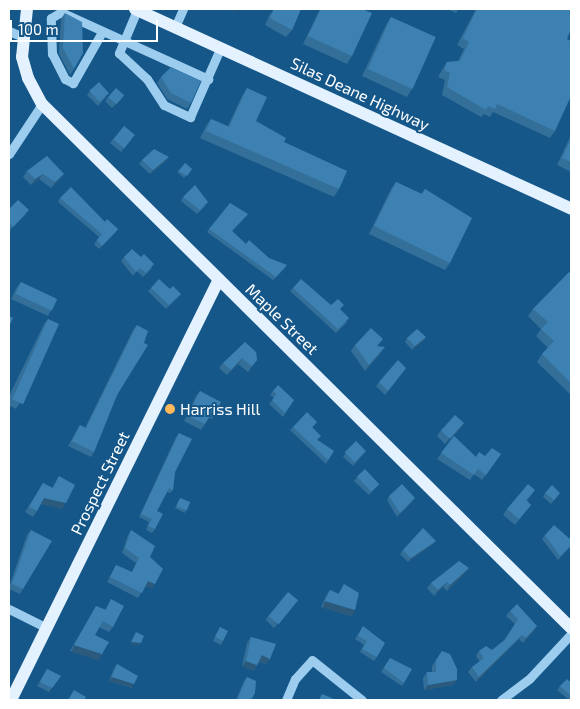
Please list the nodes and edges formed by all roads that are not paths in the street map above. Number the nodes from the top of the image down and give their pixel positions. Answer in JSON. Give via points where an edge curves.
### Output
{"nodes":[{"id":1,"x":27,"y":9,"type":"edge"},
{"id":2,"x":136,"y":9,"type":"edge"},
{"id":3,"x":183,"y":9,"type":"edge"},
{"id":4,"x":175,"y":27,"type":"junction"},
{"id":5,"x":102,"y":32,"type":"junction"},
{"id":6,"x":15,"y":33,"type":"edge"},
{"id":7,"x":123,"y":42,"type":"junction"},
{"id":8,"x":220,"y":49,"type":"junction"},
{"id":9,"x":208,"y":79,"type":"junction"},
{"id":10,"x":42,"y":104,"type":"junction"},
{"id":11,"x":9,"y":154,"type":"edge"},
{"id":12,"x":571,"y":208,"type":"edge"},
{"id":13,"x":218,"y":280,"type":"junction"},
{"id":14,"x":9,"y":609,"type":"edge"},
{"id":15,"x":47,"y":628,"type":"junction"},
{"id":16,"x":571,"y":628,"type":"edge"},
{"id":17,"x":571,"y":634,"type":"edge"},
{"id":18,"x":11,"y":700,"type":"edge"},
{"id":19,"x":286,"y":700,"type":"edge"},
{"id":20,"x":362,"y":700,"type":"edge"},
{"id":21,"x":501,"y":700,"type":"edge"}],
"edges":[{"from":1,"to":6,"type":"main road","name":"Maple Street"},
{"from":2,"to":4,"type":"main road","name":"Silas Deane Highway"},
{"from":2,"to":7,"type":"street"},
{"from":3,"to":4,"type":"street"},
{"from":4,"to":8,"type":"main road","name":"Silas Deane Highway"},
{"from":5,"to":5,"type":"street","via":[[61,12],[51,18],[52,54],[65,79],[73,83]]},
{"from":5,"to":7,"type":"street"},
{"from":6,"to":10,"type":"main road","name":"Maple Street","via":[[28,78]]},
{"from":7,"to":9,"type":"street"},
{"from":7,"to":9,"type":"street","via":[[118,53],[147,79],[164,105],[190,117]]},
{"from":8,"to":9,"type":"street"},
{"from":8,"to":12,"type":"main road","name":"Silas Deane Highway"},
{"from":10,"to":11,"type":"street"},
{"from":10,"to":13,"type":"main road","name":"Maple Street"},
{"from":13,"to":15,"type":"main road","name":"Prospect Street"},
{"from":13,"to":16,"type":"main road","name":"Maple Street"},
{"from":14,"to":15,"type":"street"},
{"from":15,"to":18,"type":"main road","name":"Prospect Street"},
{"from":17,"to":21,"type":"street","via":[[530,678]]},
{"from":19,"to":20,"type":"street","via":[[295,679],[312,660]]}]}
